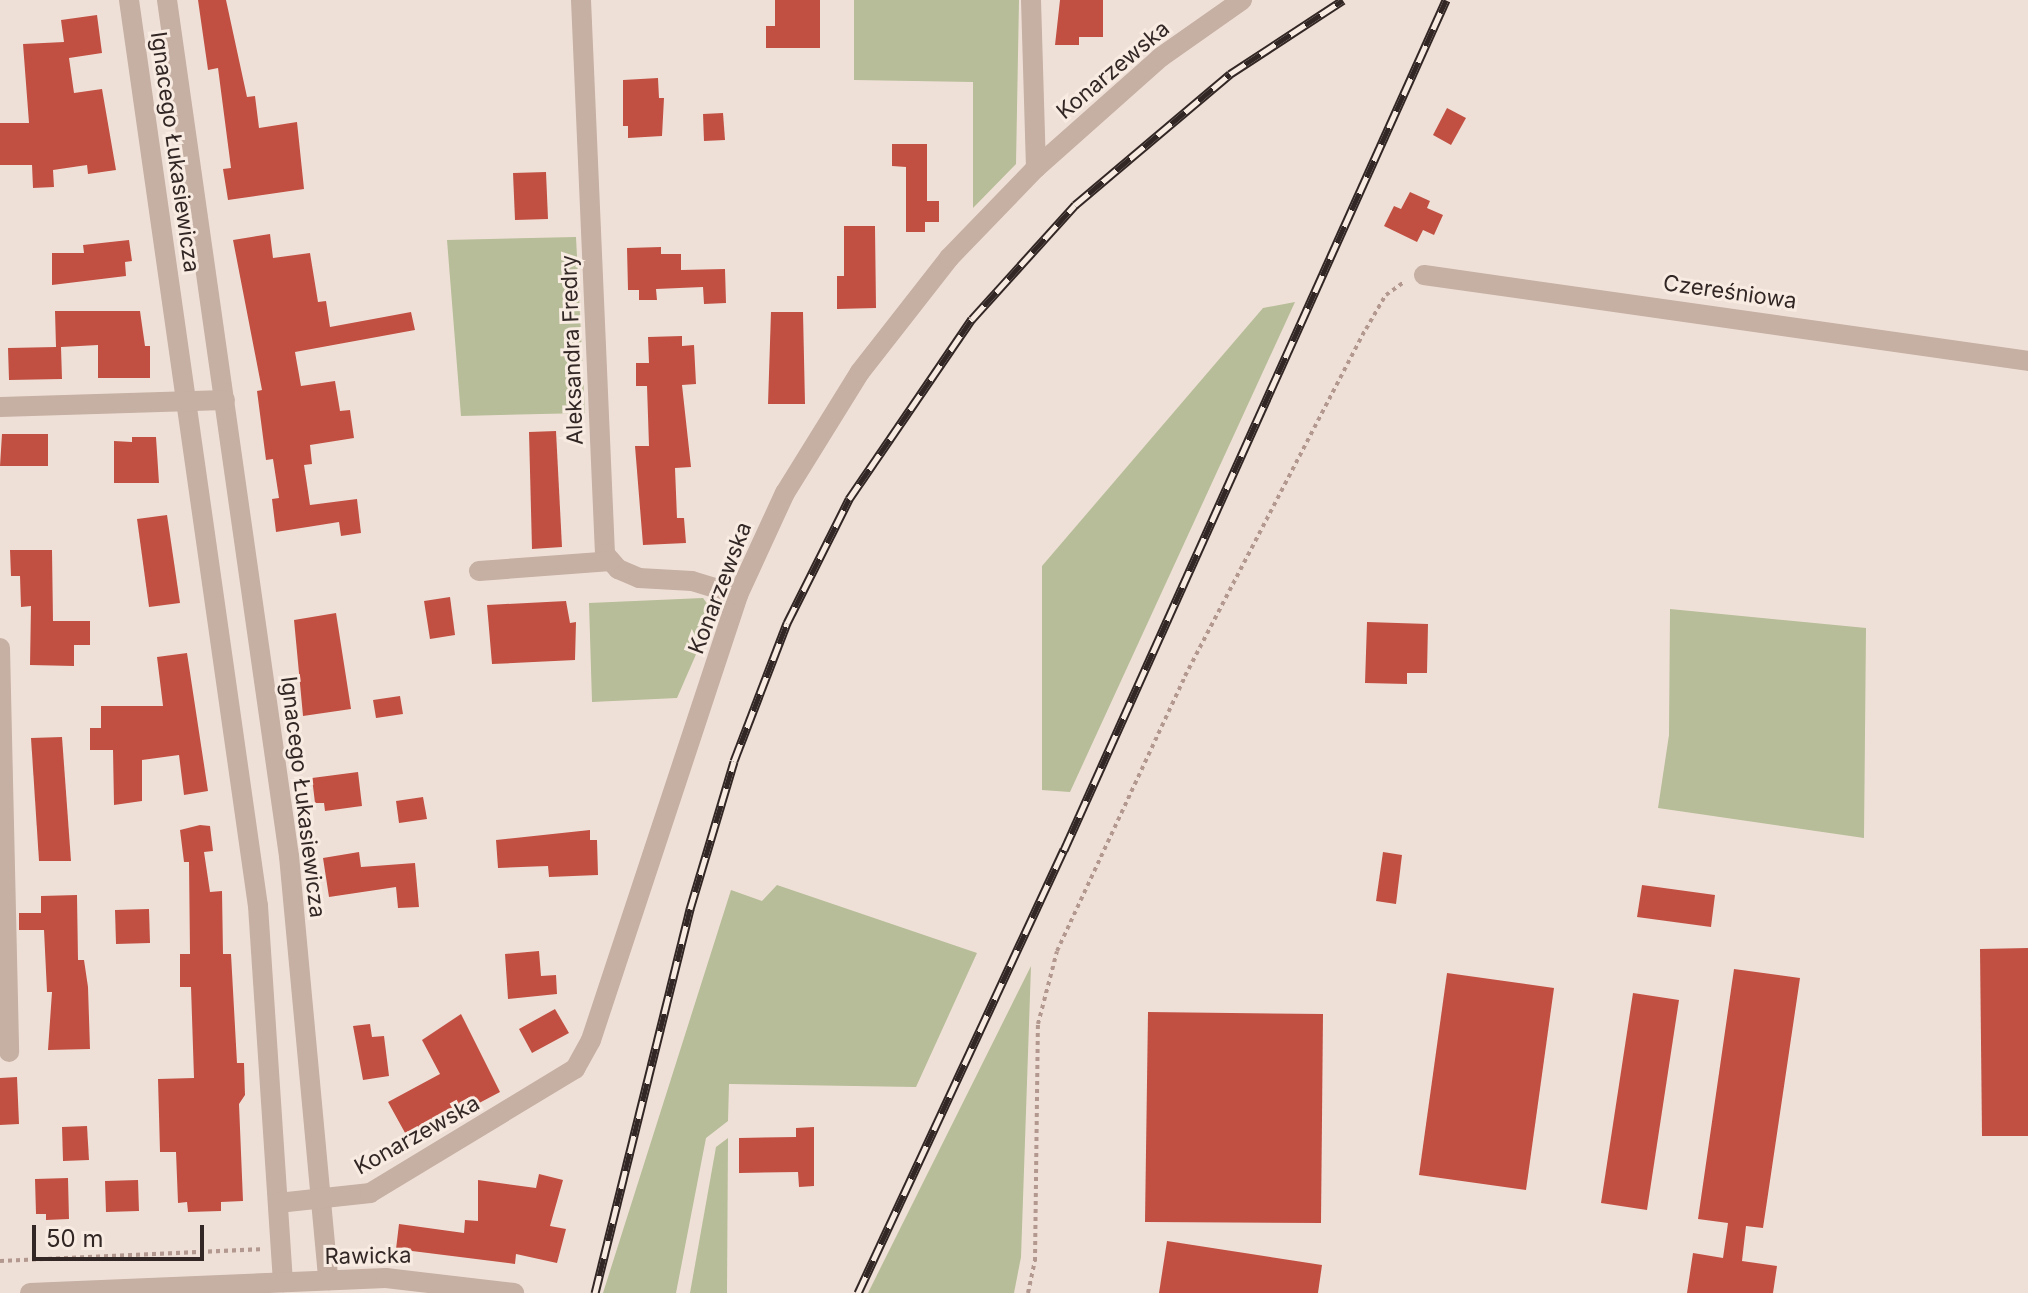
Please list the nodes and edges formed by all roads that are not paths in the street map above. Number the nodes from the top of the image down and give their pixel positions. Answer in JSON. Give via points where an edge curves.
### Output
{"nodes":[{"id":1,"x":129,"y":0,"type":"edge"},
{"id":2,"x":167,"y":0,"type":"edge"},
{"id":3,"x":581,"y":0,"type":"edge"},
{"id":4,"x":1031,"y":0,"type":"edge"},
{"id":5,"x":1242,"y":0,"type":"edge"},
{"id":6,"x":1036,"y":168,"type":"junction"},
{"id":7,"x":1424,"y":275,"type":"road end"},
{"id":8,"x":2028,"y":361,"type":"edge"},
{"id":9,"x":225,"y":400,"type":"junction"},
{"id":10,"x":187,"y":405,"type":"junction"},
{"id":11,"x":0,"y":407,"type":"edge"},
{"id":12,"x":611,"y":561,"type":"junction"},
{"id":13,"x":479,"y":571,"type":"dead end"},
{"id":14,"x":738,"y":595,"type":"junction"},
{"id":15,"x":0,"y":648,"type":"edge"},
{"id":16,"x":293,"y":886,"type":"junction"},
{"id":17,"x":256,"y":891,"type":"junction"},
{"id":18,"x":9,"y":1052,"type":"dead end"},
{"id":19,"x":320,"y":1200,"type":"junction"},
{"id":20,"x":278,"y":1203,"type":"junction"},
{"id":21,"x":328,"y":1280,"type":"junction"},
{"id":22,"x":283,"y":1282,"type":"junction"},
{"id":23,"x":89,"y":1292,"type":"edge"},
{"id":24,"x":30,"y":1293,"type":"edge"},
{"id":25,"x":514,"y":1293,"type":"edge"}],
"edges":[{"from":1,"to":10,"type":"street","name":"Ignacego Łukasiewicza"},
{"from":2,"to":9,"type":"street","name":"Ignacego Łukasiewicza"},
{"from":3,"to":12,"type":"street","name":"Aleksandra Fredry","via":[[605,554]]},
{"from":4,"to":6,"type":"street"},
{"from":5,"to":6,"type":"street","name":"Konarzewska","via":[[1161,57]]},
{"from":6,"to":14,"type":"street","name":"Konarzewska","via":[[949,258],[860,372],[785,493]]},
{"from":7,"to":8,"type":"street","name":"Czereśniowa"},
{"from":9,"to":10,"type":"street"},
{"from":9,"to":16,"type":"street","name":"Ignacego Łukasiewicza"},
{"from":10,"to":11,"type":"street"},
{"from":10,"to":17,"type":"street","name":"Ignacego Łukasiewicza"},
{"from":12,"to":13,"type":"street"},
{"from":12,"to":14,"type":"street","via":[[639,578],[692,581]]},
{"from":14,"to":19,"type":"street","name":"Konarzewska","via":[[591,1040],[575,1069],[373,1191]]},
{"from":15,"to":18,"type":"street"},
{"from":16,"to":17,"type":"street"},
{"from":16,"to":19,"type":"street","name":"Ignacego Łukasiewicza"},
{"from":17,"to":20,"type":"street","name":"Ignacego Łukasiewicza"},
{"from":19,"to":20,"type":"street"},
{"from":19,"to":21,"type":"street","name":"Ignacego Łukasiewicza"},
{"from":20,"to":22,"type":"street","name":"Ignacego Łukasiewicza"},
{"from":21,"to":22,"type":"street","name":"Rawicka"},
{"from":21,"to":25,"type":"street","name":"Rawicka","via":[[437,1280]]},
{"from":22,"to":23,"type":"street","name":"Rawicka"},
{"from":23,"to":24,"type":"street","name":"Rawicka"}]}
